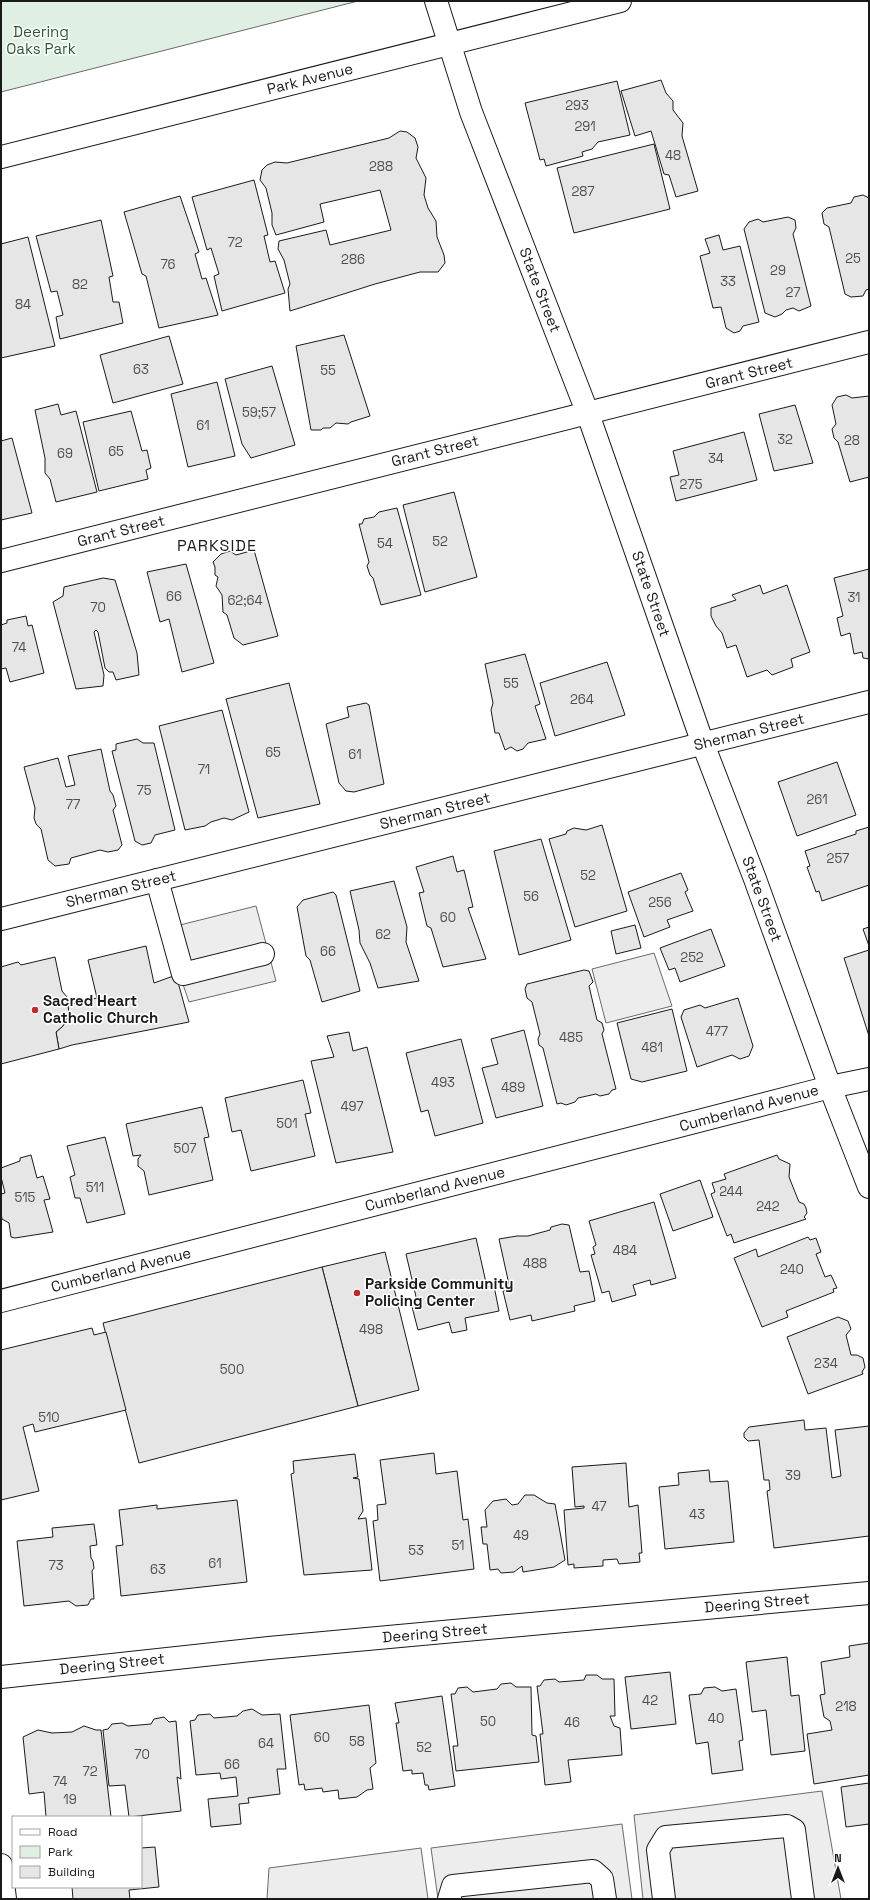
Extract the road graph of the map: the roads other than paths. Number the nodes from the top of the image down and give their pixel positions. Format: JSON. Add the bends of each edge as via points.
{"nodes":[{"id":1,"x":436,"y":1,"type":"edge"},
{"id":2,"x":620,"y":1,"type":"edge"},
{"id":3,"x":448,"y":44,"type":"junction"},
{"id":4,"x":1,"y":157,"type":"edge"},
{"id":5,"x":869,"y":342,"type":"edge"},
{"id":6,"x":588,"y":414,"type":"junction"},
{"id":7,"x":1,"y":561,"type":"edge"},
{"id":8,"x":869,"y":702,"type":"edge"},
{"id":9,"x":703,"y":744,"type":"junction"},
{"id":10,"x":157,"y":880,"type":"junction"},
{"id":11,"x":1,"y":919,"type":"edge"},
{"id":12,"x":264,"y":954,"type":"dead end"},
{"id":13,"x":869,"y":1079,"type":"edge"},
{"id":14,"x":830,"y":1087,"type":"junction"},
{"id":15,"x":869,"y":1187,"type":"edge"},
{"id":16,"x":1,"y":1301,"type":"edge"},
{"id":17,"x":869,"y":1593,"type":"edge"},
{"id":18,"x":1,"y":1677,"type":"edge"},
{"id":19,"x":1,"y":1865,"type":"edge"},
{"id":20,"x":449,"y":1898,"type":"edge"},
{"id":21,"x":5,"y":1899,"type":"edge"},
{"id":22,"x":605,"y":1899,"type":"edge"},
{"id":23,"x":664,"y":1899,"type":"edge"},
{"id":24,"x":804,"y":1899,"type":"edge"}],
"edges":[{"from":1,"to":3,"type":"street","name":"State Street"},
{"from":2,"to":3,"type":"street","name":"Park Avenue"},
{"from":3,"to":4,"type":"street","name":"Park Avenue"},
{"from":3,"to":6,"type":"street","name":"State Street","via":[[471,112]]},
{"from":5,"to":6,"type":"street","name":"Grant Street"},
{"from":6,"to":7,"type":"street","name":"Grant Street"},
{"from":6,"to":9,"type":"street","name":"State Street"},
{"from":8,"to":9,"type":"street","name":"Sherman Street"},
{"from":9,"to":10,"type":"street","name":"Sherman Street"},
{"from":9,"to":14,"type":"street","name":"State Street","via":[[755,878]]},
{"from":10,"to":11,"type":"street","name":"Sherman Street"},
{"from":10,"to":12,"type":"street","via":[[183,974]]},
{"from":13,"to":14,"type":"street","name":"Cumberland Avenue"},
{"from":14,"to":15,"type":"street","name":"State Street"},
{"from":14,"to":16,"type":"street","name":"Cumberland Avenue"},
{"from":17,"to":18,"type":"street","name":"Deering Street","via":[[277,1647]]},
{"from":19,"to":21,"type":"street"},
{"from":20,"to":22,"type":"street","via":[[454,1886],[593,1871],[602,1879]]},
{"from":23,"to":24,"type":"street","via":[[658,1850],[666,1837],[787,1826],[794,1830]]}]}
